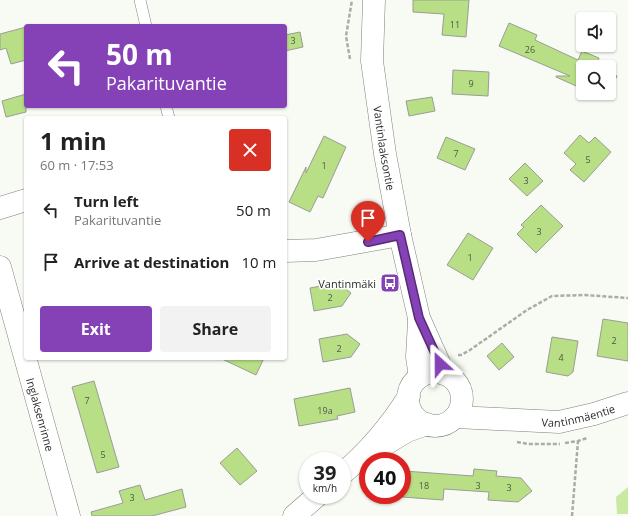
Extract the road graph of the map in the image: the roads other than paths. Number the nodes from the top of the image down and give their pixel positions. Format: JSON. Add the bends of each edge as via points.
{"nodes":[{"id":1,"x":140,"y":0,"type":"edge"},
{"id":2,"x":374,"y":0,"type":"edge"},
{"id":3,"x":146,"y":24,"type":"edge"},
{"id":4,"x":24,"y":201,"type":"edge"},
{"id":5,"x":0,"y":208,"type":"edge"},
{"id":6,"x":400,"y":235,"type":"junction"},
{"id":7,"x":287,"y":251,"type":"edge"},
{"id":8,"x":0,"y":267,"type":"edge"},
{"id":9,"x":419,"y":318,"type":"junction"},
{"id":10,"x":24,"y":354,"type":"edge"},
{"id":11,"x":26,"y":360,"type":"edge"},
{"id":12,"x":444,"y":374,"type":"junction"},
{"id":13,"x":420,"y":377,"type":"junction"},
{"id":14,"x":462,"y":395,"type":"junction"},
{"id":15,"x":409,"y":396,"type":"junction"},
{"id":16,"x":628,"y":403,"type":"edge"},
{"id":17,"x":456,"y":417,"type":"junction"},
{"id":18,"x":527,"y":421,"type":"junction"},
{"id":19,"x":427,"y":424,"type":"junction"},
{"id":20,"x":351,"y":466,"type":"edge"},
{"id":21,"x":351,"y":467,"type":"edge"},
{"id":22,"x":308,"y":504,"type":"edge"},
{"id":23,"x":69,"y":516,"type":"edge"},
{"id":24,"x":294,"y":516,"type":"edge"}],
"edges":[{"from":1,"to":3,"type":"lane"},
{"from":2,"to":6,"type":"street","name":"Vantinlaaksontie","via":[[372,60],[385,154]]},
{"from":4,"to":5,"type":"street"},
{"from":6,"to":7,"type":"street","via":[[316,250]]},
{"from":6,"to":9,"type":"street","name":"Vantinlaaksontie"},
{"from":8,"to":10,"type":"street","name":"Inglaksenrinne"},
{"from":9,"to":12,"type":"street","name":"Vantinlaaksontie"},
{"from":9,"to":13,"type":"street","name":"Vantinlaaksontie","via":[[417,357]]},
{"from":11,"to":23,"type":"street","name":"Inglaksenrinne"},
{"from":12,"to":13,"type":"street","via":[[436,372]]},
{"from":12,"to":14,"type":"street","via":[[456,382]]},
{"from":13,"to":15,"type":"street","via":[[412,385]]},
{"from":14,"to":17,"type":"street","via":[[460,410]]},
{"from":14,"to":18,"type":"street","name":"Vantinmäentie"},
{"from":15,"to":19,"type":"street","via":[[409,405],[413,413]]},
{"from":15,"to":20,"type":"street","via":[[395,418]]},
{"from":16,"to":18,"type":"street","name":"Vantinmäentie","via":[[559,422]]},
{"from":17,"to":18,"type":"street","name":"Vantinmäentie"},
{"from":17,"to":19,"type":"street","via":[[442,425]]},
{"from":19,"to":21,"type":"street","via":[[407,431]]},
{"from":22,"to":24,"type":"street"}]}
